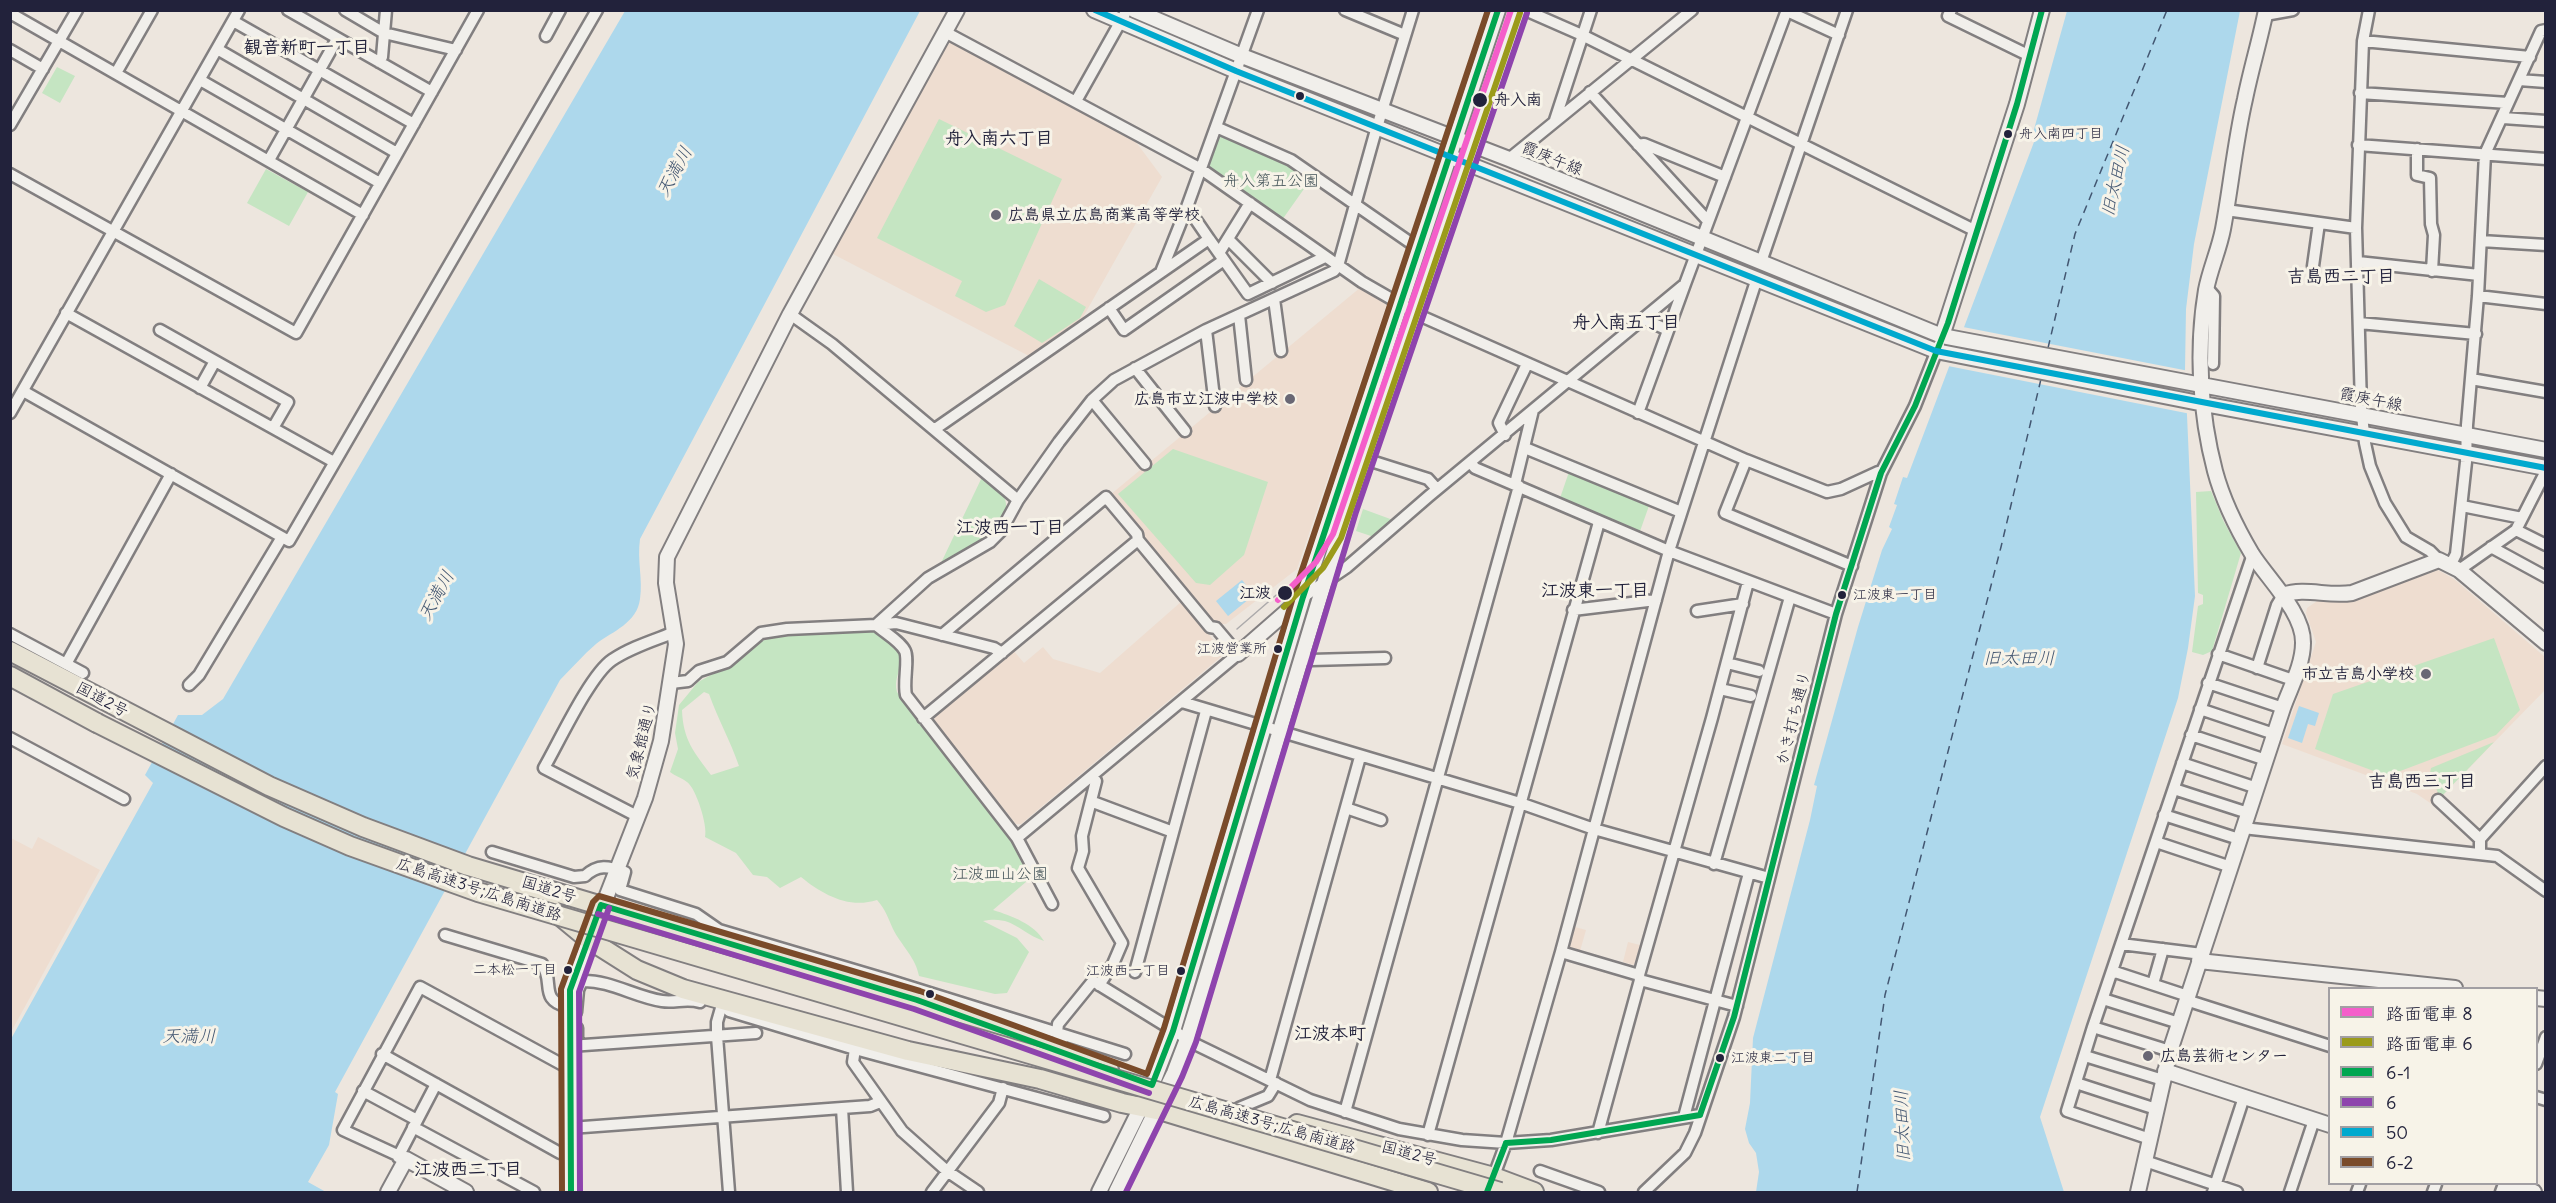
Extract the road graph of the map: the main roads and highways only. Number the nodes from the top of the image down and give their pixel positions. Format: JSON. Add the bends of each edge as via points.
{"nodes":[{"id":1,"x":10,"y":651,"type":"edge"},
{"id":2,"x":10,"y":676,"type":"edge"},
{"id":3,"x":10,"y":682,"type":"edge"},
{"id":4,"x":97,"y":723,"type":"junction"},
{"id":5,"x":493,"y":873,"type":"junction"},
{"id":6,"x":1493,"y":1187,"type":"edge"},
{"id":7,"x":1428,"y":1192,"type":"edge"},
{"id":8,"x":1534,"y":1192,"type":"edge"}],
"edges":[{"from":1,"to":5,"type":"highway","name":"国道2号","via":[[269,786],[363,827]]},
{"from":2,"to":4,"type":"highway"},
{"from":3,"to":4,"type":"highway"},
{"from":4,"to":6,"type":"highway","name":"広島高速3号;広島南道路","bridge":true,"via":[[284,817],[478,892]]},
{"from":5,"to":6,"type":"highway","name":"国道2号","via":[[779,953],[1159,1087],[1404,1153]]},
{"from":5,"to":7,"type":"highway","name":"国道2号","via":[[547,905],[588,939],[637,970],[723,1005],[1040,1079]]},
{"from":6,"to":8,"type":"highway","name":"国道2号"}]}
